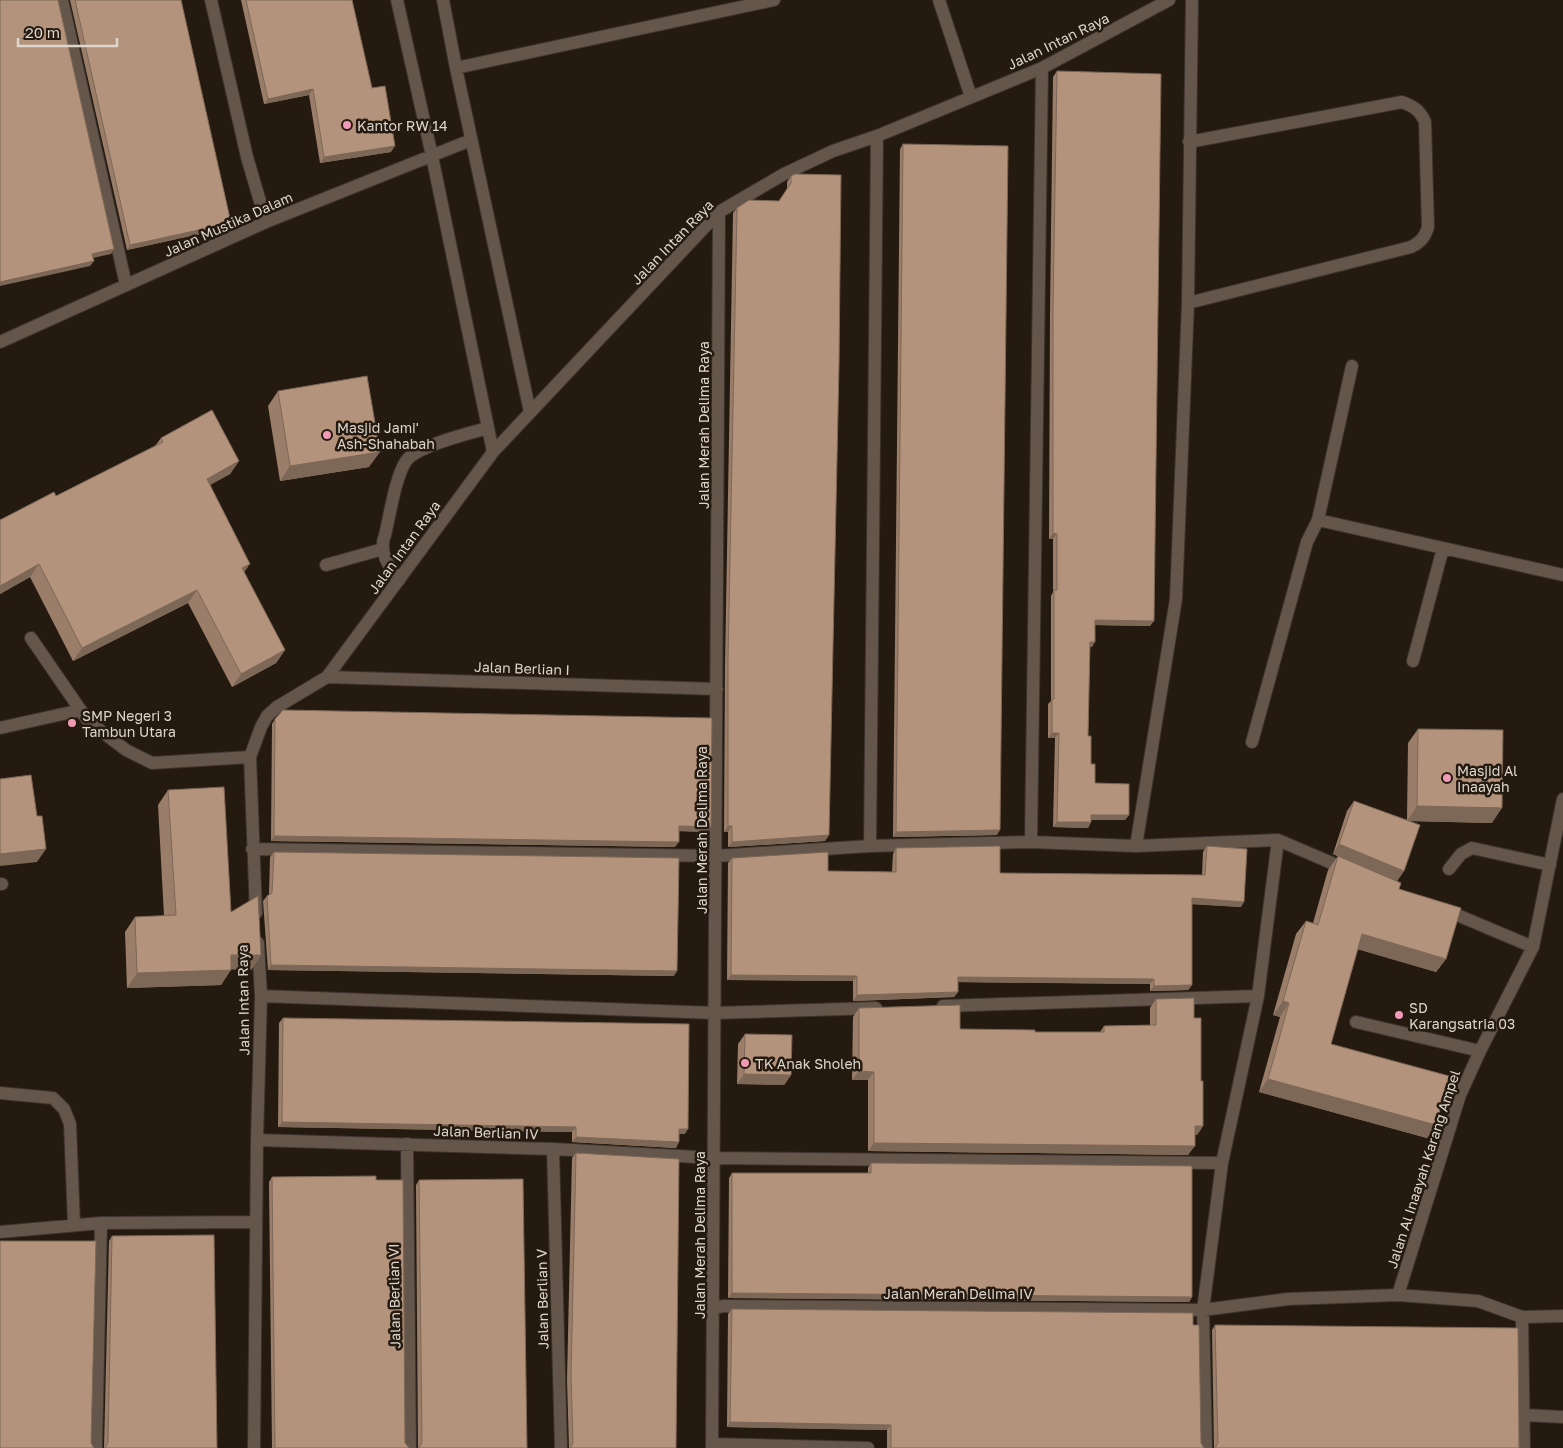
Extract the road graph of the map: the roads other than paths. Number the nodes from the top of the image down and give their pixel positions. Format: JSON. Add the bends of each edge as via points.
{"nodes":[{"id":1,"x":62,"y":0,"type":"edge"},
{"id":2,"x":211,"y":0,"type":"edge"},
{"id":3,"x":397,"y":0,"type":"edge"},
{"id":4,"x":443,"y":0,"type":"edge"},
{"id":5,"x":939,"y":0,"type":"edge"},
{"id":6,"x":1169,"y":0,"type":"edge"},
{"id":7,"x":1192,"y":0,"type":"edge"},
{"id":8,"x":767,"y":1,"type":"edge"},
{"id":9,"x":456,"y":68,"type":"junction"},
{"id":10,"x":1042,"y":68,"type":"junction"},
{"id":11,"x":971,"y":97,"type":"junction"},
{"id":12,"x":877,"y":136,"type":"junction"},
{"id":13,"x":471,"y":140,"type":"junction"},
{"id":14,"x":1189,"y":142,"type":"junction"},
{"id":15,"x":432,"y":156,"type":"junction"},
{"id":16,"x":719,"y":212,"type":"junction"},
{"id":17,"x":266,"y":222,"type":"junction"},
{"id":18,"x":126,"y":285,"type":"junction"},
{"id":19,"x":1188,"y":302,"type":"junction"},
{"id":20,"x":0,"y":342,"type":"edge"},
{"id":21,"x":1352,"y":366,"type":"dead end"},
{"id":22,"x":530,"y":412,"type":"junction"},
{"id":23,"x":488,"y":428,"type":"junction"},
{"id":24,"x":493,"y":452,"type":"junction"},
{"id":25,"x":1318,"y":520,"type":"junction"},
{"id":26,"x":1443,"y":548,"type":"junction"},
{"id":27,"x":384,"y":549,"type":"junction"},
{"id":28,"x":326,"y":566,"type":"dead end"},
{"id":29,"x":1563,"y":575,"type":"edge"},
{"id":30,"x":398,"y":580,"type":"junction"},
{"id":31,"x":31,"y":638,"type":"dead end"},
{"id":32,"x":1413,"y":661,"type":"dead end"},
{"id":33,"x":327,"y":677,"type":"junction"},
{"id":34,"x":717,"y":689,"type":"junction"},
{"id":35,"x":81,"y":710,"type":"junction"},
{"id":36,"x":0,"y":728,"type":"edge"},
{"id":37,"x":1252,"y":742,"type":"dead end"},
{"id":38,"x":250,"y":757,"type":"junction"},
{"id":39,"x":1563,"y":799,"type":"edge"},
{"id":40,"x":1278,"y":840,"type":"junction"},
{"id":41,"x":1031,"y":842,"type":"junction"},
{"id":42,"x":870,"y":846,"type":"junction"},
{"id":43,"x":1136,"y":846,"type":"junction"},
{"id":44,"x":252,"y":849,"type":"junction"},
{"id":45,"x":716,"y":856,"type":"junction"},
{"id":46,"x":1550,"y":865,"type":"junction"},
{"id":47,"x":1449,"y":869,"type":"dead end"},
{"id":48,"x":1360,"y":874,"type":"edge"},
{"id":49,"x":1433,"y":905,"type":"edge"},
{"id":50,"x":1533,"y":947,"type":"junction"},
{"id":51,"x":261,"y":996,"type":"junction"},
{"id":52,"x":1258,"y":996,"type":"junction"},
{"id":53,"x":932,"y":1006,"type":"edge"},
{"id":54,"x":893,"y":1008,"type":"edge"},
{"id":55,"x":715,"y":1013,"type":"junction"},
{"id":56,"x":1356,"y":1022,"type":"dead end"},
{"id":57,"x":1480,"y":1050,"type":"junction"},
{"id":58,"x":0,"y":1093,"type":"edge"},
{"id":59,"x":257,"y":1140,"type":"junction"},
{"id":60,"x":407,"y":1144,"type":"junction"},
{"id":61,"x":553,"y":1149,"type":"junction"},
{"id":62,"x":714,"y":1158,"type":"junction"},
{"id":63,"x":1222,"y":1163,"type":"junction"},
{"id":64,"x":256,"y":1222,"type":"junction"},
{"id":65,"x":101,"y":1223,"type":"junction"},
{"id":66,"x":74,"y":1224,"type":"junction"},
{"id":67,"x":0,"y":1232,"type":"edge"},
{"id":68,"x":1398,"y":1294,"type":"junction"},
{"id":69,"x":713,"y":1308,"type":"junction"},
{"id":70,"x":1203,"y":1310,"type":"junction"},
{"id":71,"x":1563,"y":1316,"type":"edge"},
{"id":72,"x":1522,"y":1317,"type":"junction"},
{"id":73,"x":1524,"y":1415,"type":"junction"},
{"id":74,"x":1563,"y":1417,"type":"edge"},
{"id":75,"x":712,"y":1446,"type":"edge"},
{"id":76,"x":96,"y":1448,"type":"edge"},
{"id":77,"x":254,"y":1448,"type":"edge"},
{"id":78,"x":410,"y":1448,"type":"edge"},
{"id":79,"x":561,"y":1448,"type":"edge"},
{"id":80,"x":868,"y":1448,"type":"edge"},
{"id":81,"x":1206,"y":1448,"type":"edge"},
{"id":82,"x":1524,"y":1448,"type":"edge"}],
"edges":[{"from":1,"to":18,"type":"street"},
{"from":2,"to":17,"type":"street","via":[[247,157]]},
{"from":3,"to":15,"type":"street"},
{"from":4,"to":9,"type":"street"},
{"from":5,"to":11,"type":"street"},
{"from":6,"to":10,"type":"street","name":"Jalan Intan Raya"},
{"from":7,"to":14,"type":"street"},
{"from":8,"to":9,"type":"street"},
{"from":9,"to":13,"type":"street"},
{"from":10,"to":11,"type":"street","name":"Jalan Intan Raya"},
{"from":10,"to":41,"type":"street"},
{"from":11,"to":12,"type":"street","name":"Jalan Intan Raya"},
{"from":12,"to":16,"type":"street","name":"Jalan Intan Raya","via":[[784,174]]},
{"from":12,"to":42,"type":"street"},
{"from":13,"to":15,"type":"street","name":"Jalan Mustika Dalam"},
{"from":13,"to":22,"type":"street"},
{"from":14,"to":19,"type":"street"},
{"from":14,"to":19,"type":"street","via":[[1402,102],[1413,106],[1425,122],[1428,227],[1425,237],[1411,247]]},
{"from":15,"to":17,"type":"street","name":"Jalan Mustika Dalam"},
{"from":15,"to":23,"type":"street"},
{"from":16,"to":22,"type":"street","name":"Jalan Intan Raya"},
{"from":16,"to":34,"type":"street","name":"Jalan Merah Delima Raya"},
{"from":17,"to":18,"type":"street","name":"Jalan Mustika Dalam"},
{"from":18,"to":20,"type":"street","name":"Jalan Mustika Dalam"},
{"from":19,"to":43,"type":"street","via":[[1176,600]]},
{"from":21,"to":25,"type":"street"},
{"from":22,"to":24,"type":"street","name":"Jalan Intan Raya"},
{"from":23,"to":24,"type":"street"},
{"from":23,"to":27,"type":"street","via":[[423,449],[407,459],[382,542]]},
{"from":24,"to":30,"type":"street","name":"Jalan Intan Raya"},
{"from":25,"to":26,"type":"street"},
{"from":25,"to":37,"type":"street","via":[[1307,542]]},
{"from":26,"to":29,"type":"street"},
{"from":26,"to":32,"type":"street"},
{"from":27,"to":28,"type":"street"},
{"from":27,"to":30,"type":"street","via":[[385,558]]},
{"from":30,"to":33,"type":"street","name":"Jalan Intan Raya"},
{"from":31,"to":35,"type":"street"},
{"from":33,"to":34,"type":"street","name":"Jalan Berlian I"},
{"from":33,"to":38,"type":"street","name":"Jalan Intan Raya","via":[[267,716]]},
{"from":34,"to":45,"type":"street","name":"Jalan Merah Delima Raya"},
{"from":35,"to":36,"type":"street"},
{"from":35,"to":38,"type":"street","via":[[88,721],[126,750],[152,763]]},
{"from":38,"to":44,"type":"street","name":"Jalan Intan Raya"},
{"from":39,"to":46,"type":"street","name":"Jalan Al Inaayah Karang Ampel"},
{"from":40,"to":43,"type":"street"},
{"from":40,"to":48,"type":"street"},
{"from":40,"to":52,"type":"street"},
{"from":41,"to":42,"type":"street"},
{"from":41,"to":43,"type":"street"},
{"from":42,"to":45,"type":"street"},
{"from":44,"to":45,"type":"street"},
{"from":44,"to":51,"type":"street","name":"Jalan Intan Raya"},
{"from":45,"to":55,"type":"street","name":"Jalan Merah Delima Raya"},
{"from":46,"to":47,"type":"street","via":[[1472,848],[1461,854]]},
{"from":46,"to":50,"type":"street","name":"Jalan Al Inaayah Karang Ampel"},
{"from":49,"to":50,"type":"street"},
{"from":50,"to":57,"type":"street","name":"Jalan Al Inaayah Karang Ampel"},
{"from":51,"to":55,"type":"street"},
{"from":51,"to":59,"type":"street","name":"Jalan Intan Raya"},
{"from":52,"to":53,"type":"street"},
{"from":52,"to":63,"type":"street"},
{"from":54,"to":55,"type":"street"},
{"from":55,"to":62,"type":"street","name":"Jalan Merah Delima Raya"},
{"from":56,"to":57,"type":"street"},
{"from":57,"to":68,"type":"street","name":"Jalan Al Inaayah Karang Ampel","via":[[1460,1095]]},
{"from":58,"to":66,"type":"street","via":[[53,1098],[64,1109],[70,1124]]},
{"from":59,"to":60,"type":"street","name":"Jalan Berlian IV"},
{"from":59,"to":64,"type":"street","name":"Jalan Intan Raya"},
{"from":60,"to":61,"type":"street","name":"Jalan Berlian IV"},
{"from":60,"to":78,"type":"street","name":"Jalan Berlian VI"},
{"from":61,"to":62,"type":"street","name":"Jalan Berlian IV"},
{"from":61,"to":79,"type":"street","name":"Jalan Berlian V"},
{"from":62,"to":63,"type":"street","name":"Jalan Berlian IV"},
{"from":62,"to":69,"type":"street","name":"Jalan Merah Delima Raya"},
{"from":63,"to":70,"type":"street"},
{"from":64,"to":65,"type":"street"},
{"from":64,"to":77,"type":"street","name":"Jalan Intan Raya"},
{"from":65,"to":66,"type":"street"},
{"from":65,"to":76,"type":"street"},
{"from":66,"to":67,"type":"street"},
{"from":68,"to":70,"type":"street","name":"Jalan Merah Delima IV","via":[[1288,1299]]},
{"from":68,"to":72,"type":"street","name":"Jalan Merah Delima IV","via":[[1478,1301]]},
{"from":69,"to":70,"type":"street","name":"Jalan Merah Delima IV"},
{"from":69,"to":75,"type":"street","name":"Jalan Merah Delima Raya"},
{"from":70,"to":81,"type":"street"},
{"from":71,"to":72,"type":"street"},
{"from":72,"to":73,"type":"street"},
{"from":73,"to":74,"type":"street"},
{"from":73,"to":82,"type":"street"},
{"from":75,"to":80,"type":"street"}]}
